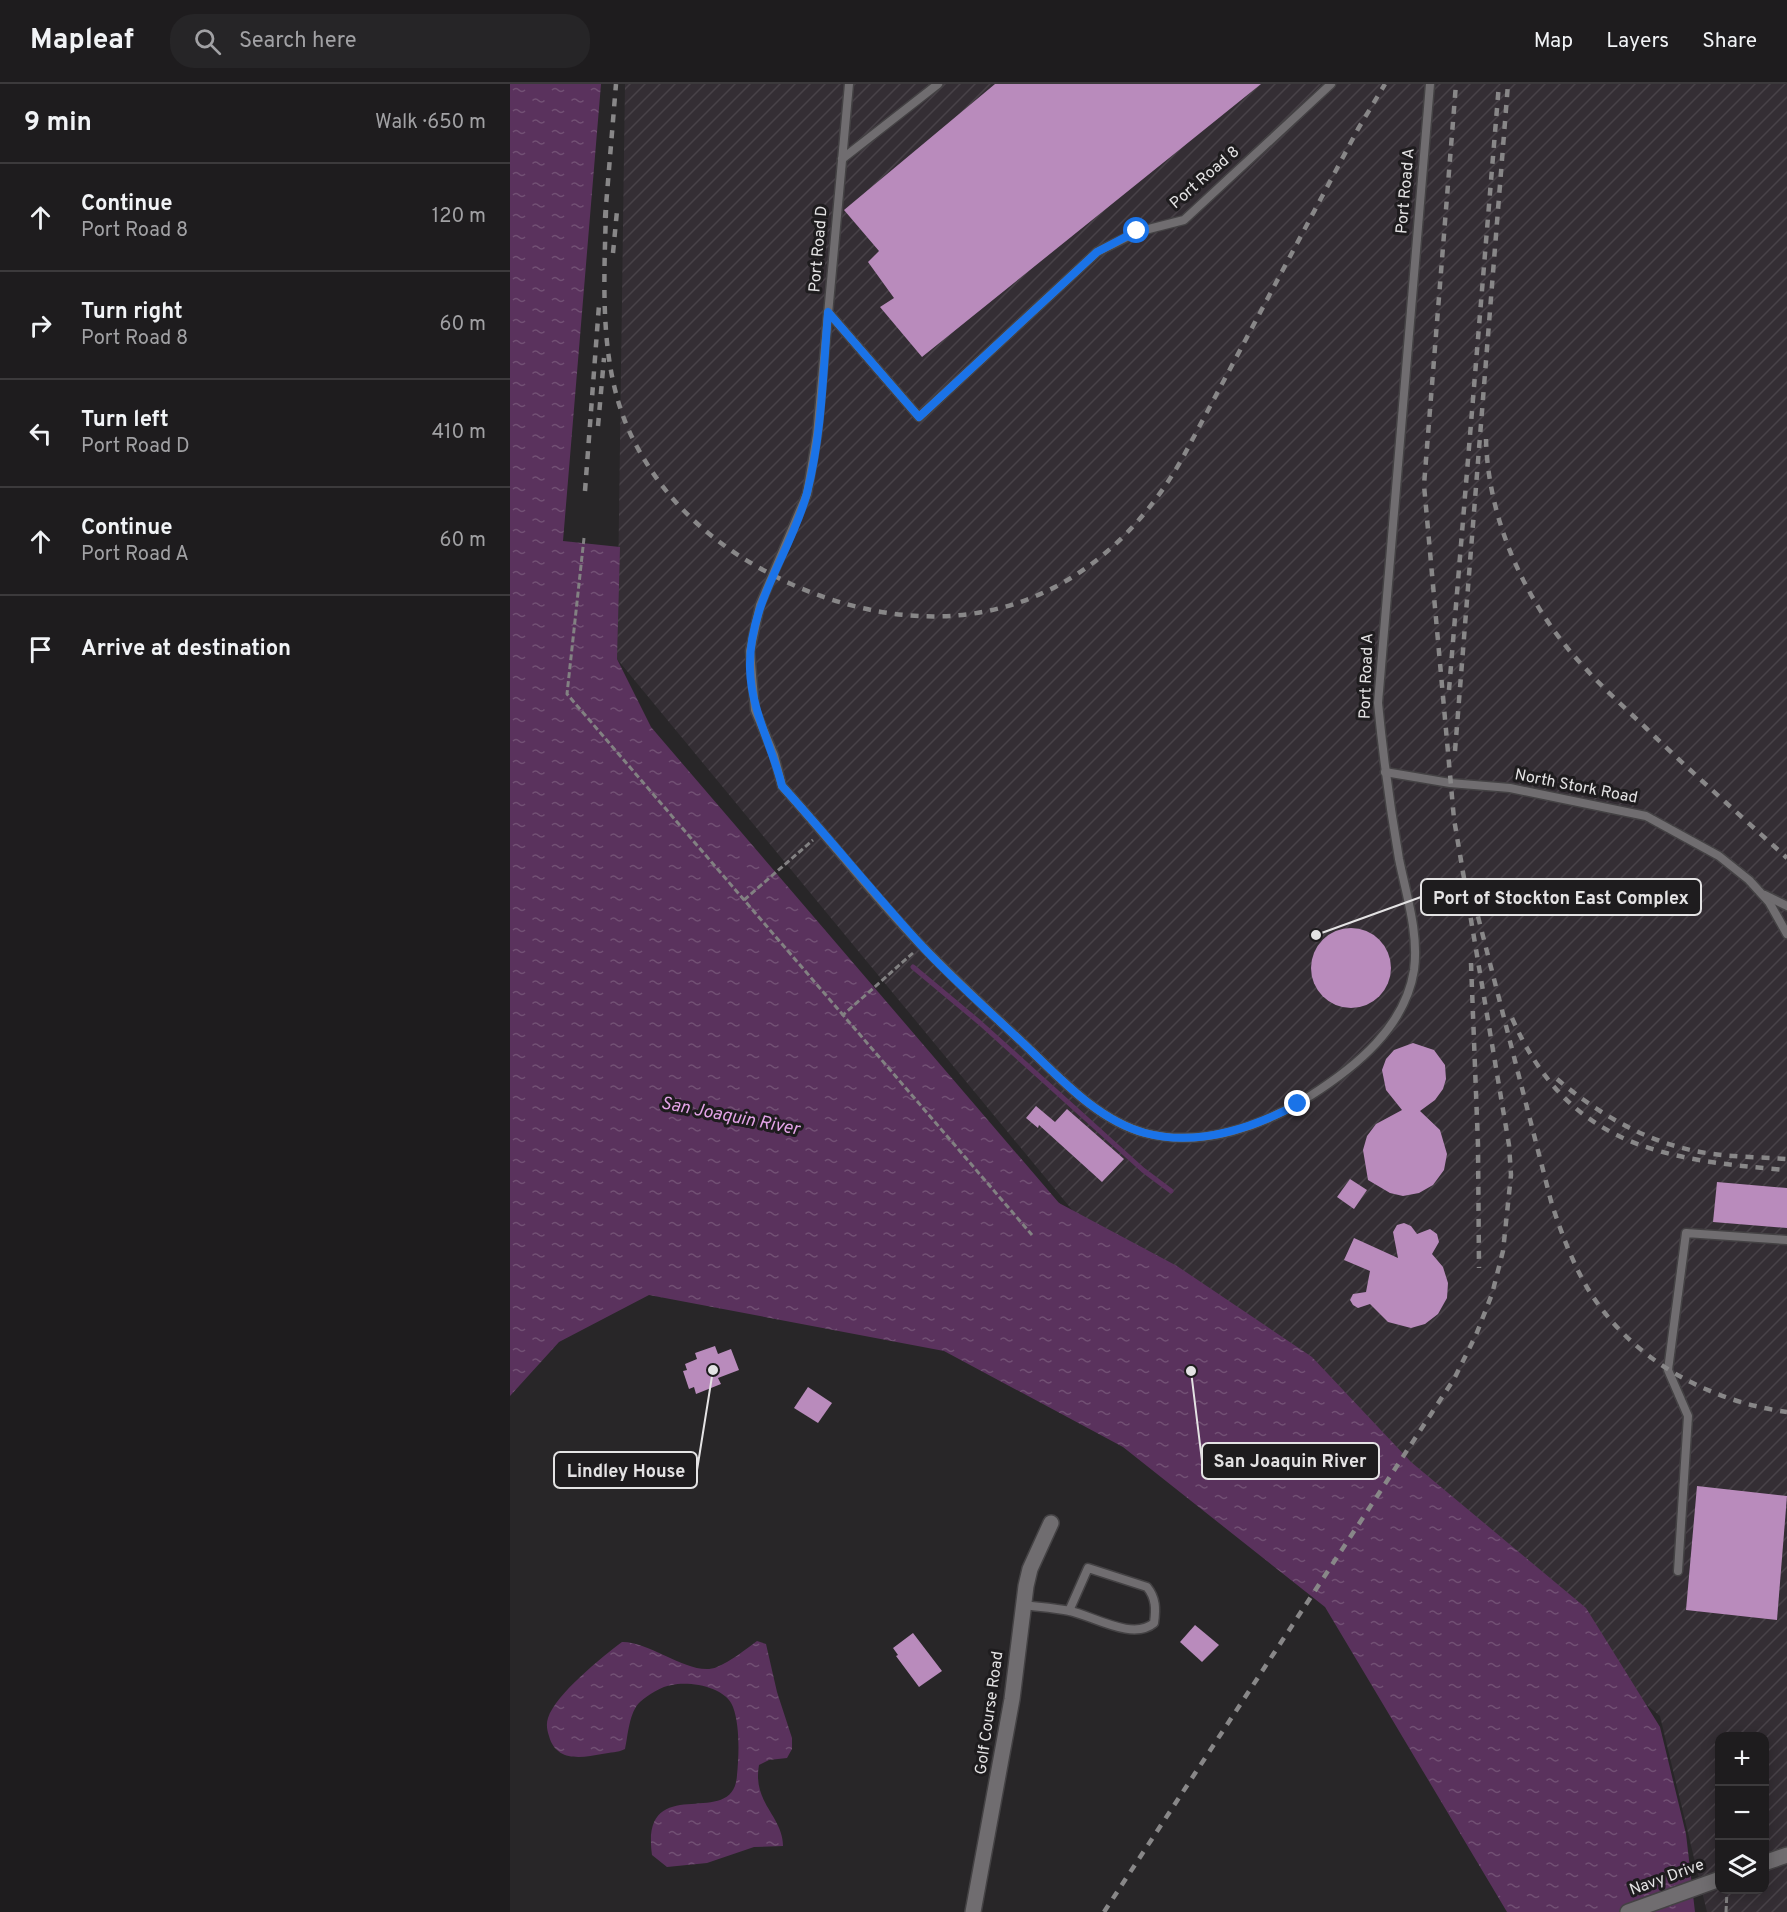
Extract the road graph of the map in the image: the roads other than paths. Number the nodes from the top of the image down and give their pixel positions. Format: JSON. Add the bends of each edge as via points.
{"nodes":[{"id":1,"x":849,"y":84,"type":"edge"},
{"id":2,"x":938,"y":84,"type":"edge"},
{"id":3,"x":1331,"y":84,"type":"edge"},
{"id":4,"x":1430,"y":84,"type":"edge"},
{"id":5,"x":842,"y":159,"type":"junction"},
{"id":6,"x":828,"y":312,"type":"junction"},
{"id":7,"x":1385,"y":772,"type":"junction"},
{"id":8,"x":1759,"y":892,"type":"junction"},
{"id":9,"x":1787,"y":906,"type":"edge"},
{"id":10,"x":1787,"y":934,"type":"edge"},
{"id":11,"x":1154,"y":1134,"type":"joint"},
{"id":12,"x":1787,"y":1240,"type":"edge"},
{"id":13,"x":1051,"y":1523,"type":"dead end"},
{"id":14,"x":1678,"y":1571,"type":"dead end"},
{"id":15,"x":1023,"y":1605,"type":"junction"},
{"id":16,"x":1069,"y":1611,"type":"junction"},
{"id":17,"x":1787,"y":1855,"type":"edge"},
{"id":18,"x":1769,"y":1861,"type":"edge"},
{"id":19,"x":1715,"y":1879,"type":"edge"},
{"id":20,"x":973,"y":1912,"type":"edge"},
{"id":21,"x":1628,"y":1912,"type":"edge"}],
"edges":[{"from":1,"to":5,"type":"lane","name":"Port Road D"},
{"from":2,"to":5,"type":"lane"},
{"from":3,"to":6,"type":"lane","name":"Port Road 8","via":[[1184,220],[1137,231],[1097,252],[919,417]]},
{"from":4,"to":7,"type":"lane","name":"Port Road A","via":[[1379,691]]},
{"from":5,"to":6,"type":"lane","name":"Port Road D"},
{"from":6,"to":11,"type":"lane","name":"Port Road D","via":[[817,435],[807,494],[760,605],[752,635],[755,710],[782,786],[921,946],[1062,1080],[1113,1119]]},
{"from":7,"to":8,"type":"lane","name":"North Stork Road","via":[[1510,788],[1646,816],[1719,856]]},
{"from":7,"to":11,"type":"lane","name":"Port Road A","via":[[1415,950],[1411,982],[1395,1020],[1333,1081],[1270,1119],[1213,1135]]},
{"from":8,"to":9,"type":"lane"},
{"from":8,"to":10,"type":"lane","name":"North Stork Road"},
{"from":12,"to":14,"type":"lane","via":[[1686,1233],[1668,1370],[1688,1416]]},
{"from":13,"to":15,"type":"street","name":"Golf Course Road","via":[[1030,1569]]},
{"from":15,"to":16,"type":"lane"},
{"from":15,"to":20,"type":"street","name":"Golf Course Road","via":[[1012,1699]]},
{"from":16,"to":16,"type":"lane","via":[[1130,1629],[1150,1627],[1156,1611],[1147,1587],[1088,1568]]},
{"from":17,"to":18,"type":"street"},
{"from":19,"to":21,"type":"street","name":"Navy Drive"}]}
